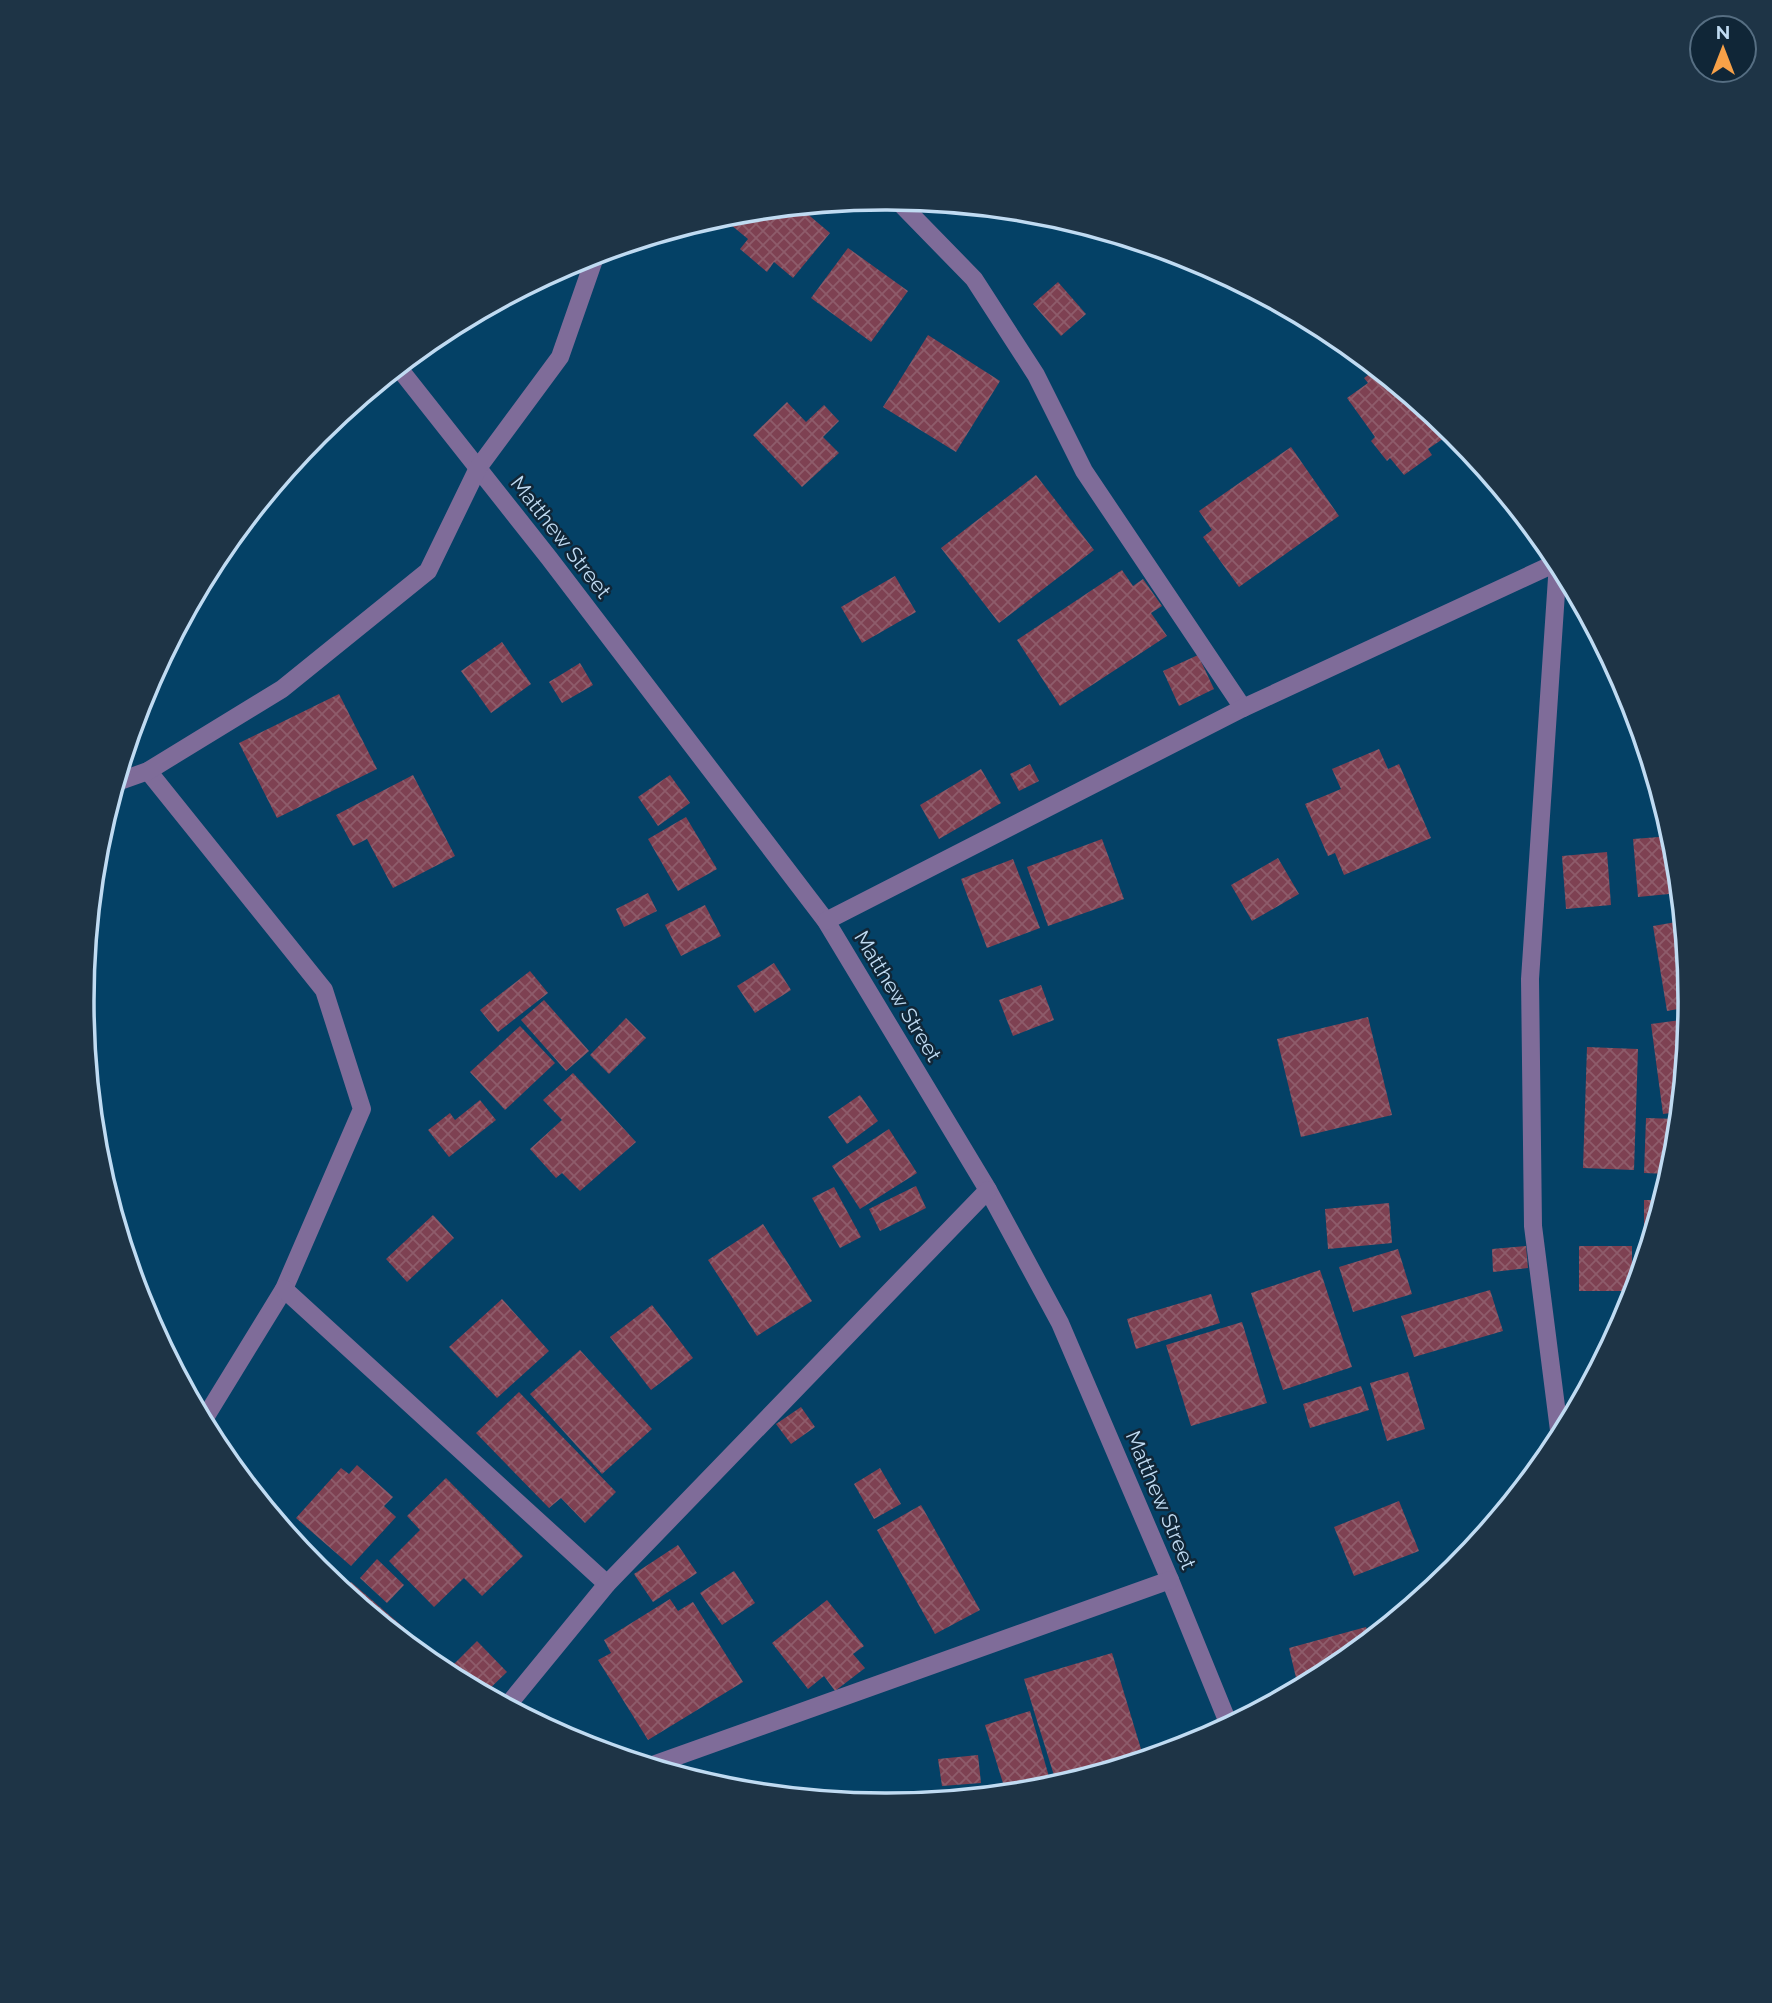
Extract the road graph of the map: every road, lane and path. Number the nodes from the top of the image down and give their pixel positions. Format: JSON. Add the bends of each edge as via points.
{"nodes":[{"id":1,"x":908,"y":211,"type":"edge"},
{"id":2,"x":591,"y":267,"type":"edge"},
{"id":3,"x":404,"y":374,"type":"edge"},
{"id":4,"x":478,"y":468,"type":"junction"},
{"id":5,"x":1548,"y":568,"type":"edge"},
{"id":6,"x":1557,"y":583,"type":"edge"},
{"id":7,"x":1243,"y":708,"type":"junction"},
{"id":8,"x":148,"y":771,"type":"junction"},
{"id":9,"x":127,"y":778,"type":"edge"},
{"id":10,"x":826,"y":921,"type":"junction"},
{"id":11,"x":988,"y":1190,"type":"junction"},
{"id":12,"x":284,"y":1289,"type":"junction"},
{"id":13,"x":209,"y":1411,"type":"edge"},
{"id":14,"x":1558,"y":1419,"type":"edge"},
{"id":15,"x":1170,"y":1580,"type":"junction"},
{"id":16,"x":607,"y":1584,"type":"junction"},
{"id":17,"x":513,"y":1699,"type":"edge"},
{"id":18,"x":1225,"y":1716,"type":"edge"},
{"id":19,"x":664,"y":1761,"type":"edge"}],
"edges":[{"from":1,"to":7,"type":"street","via":[[974,279],[1037,375],[1084,471]]},
{"from":2,"to":4,"type":"street","via":[[560,357]]},
{"from":3,"to":4,"type":"street","name":"Matthew Street"},
{"from":4,"to":8,"type":"street","via":[[428,571],[282,689]]},
{"from":4,"to":10,"type":"street","name":"Matthew Street"},
{"from":5,"to":7,"type":"street"},
{"from":6,"to":14,"type":"street","via":[[1530,979],[1533,1226]]},
{"from":7,"to":10,"type":"street"},
{"from":8,"to":9,"type":"street"},
{"from":8,"to":12,"type":"street","via":[[324,990],[362,1110]]},
{"from":10,"to":11,"type":"street","name":"Matthew Street"},
{"from":11,"to":15,"type":"street","name":"Matthew Street","via":[[1060,1323]]},
{"from":11,"to":16,"type":"street"},
{"from":12,"to":13,"type":"street"},
{"from":12,"to":16,"type":"street"},
{"from":15,"to":18,"type":"street","name":"Matthew Street"},
{"from":15,"to":19,"type":"street"},
{"from":16,"to":17,"type":"street"}]}
